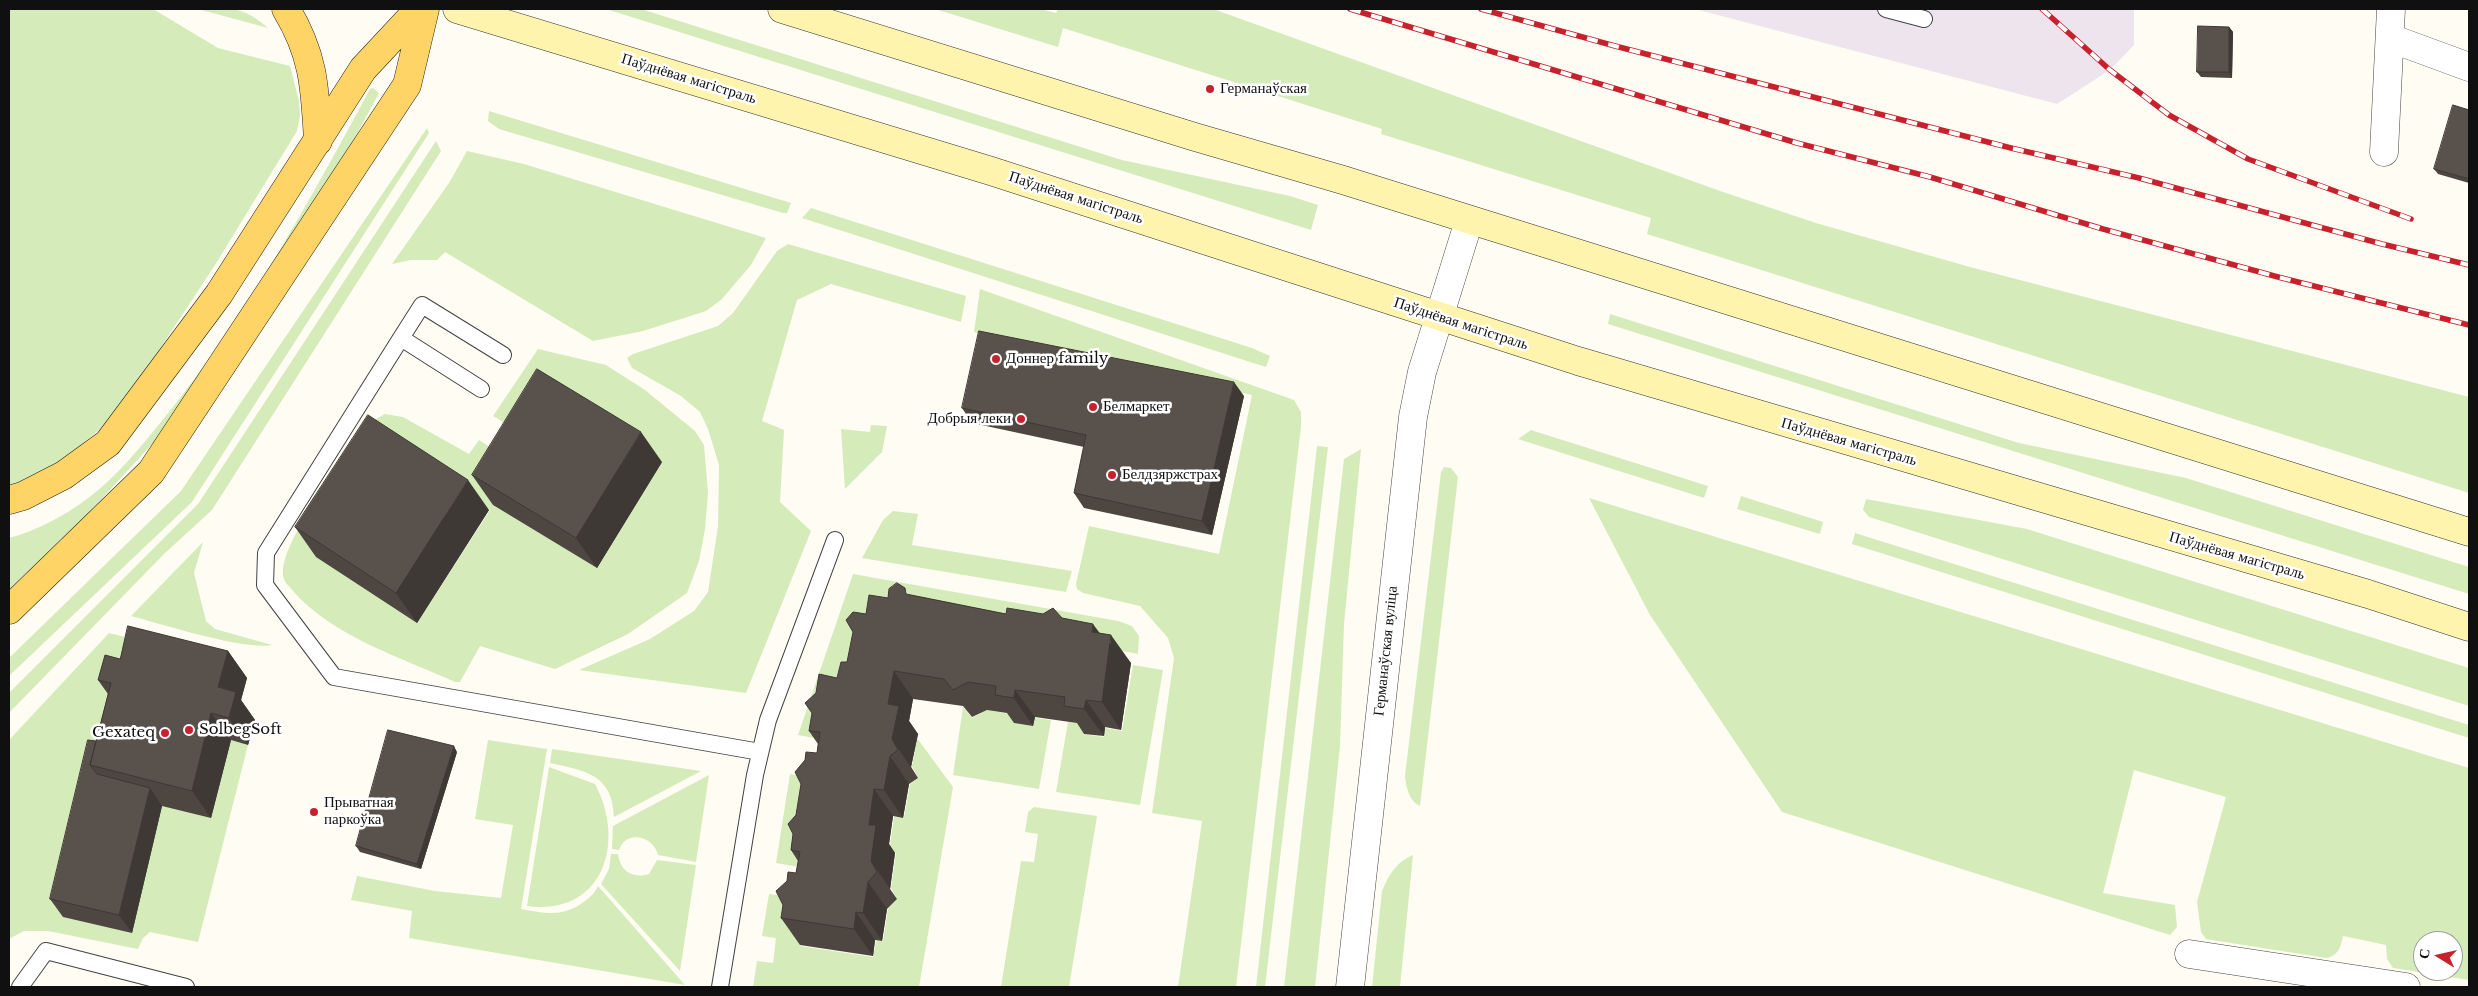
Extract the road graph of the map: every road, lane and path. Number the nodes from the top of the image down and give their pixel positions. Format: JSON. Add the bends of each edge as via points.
{"nodes":[{"id":1,"x":286,"y":9,"type":"edge"},
{"id":2,"x":419,"y":9,"type":"edge"},
{"id":3,"x":425,"y":9,"type":"edge"},
{"id":4,"x":457,"y":9,"type":"edge"},
{"id":5,"x":782,"y":9,"type":"edge"},
{"id":6,"x":1886,"y":9,"type":"edge"},
{"id":7,"x":2391,"y":9,"type":"edge"},
{"id":8,"x":1924,"y":19,"type":"dead end"},
{"id":9,"x":2390,"y":38,"type":"junction"},
{"id":10,"x":2469,"y":67,"type":"edge"},
{"id":11,"x":318,"y":141,"type":"junction"},
{"id":12,"x":2384,"y":152,"type":"dead end"},
{"id":13,"x":1469,"y":221,"type":"junction"},
{"id":14,"x":1440,"y":317,"type":"junction"},
{"id":15,"x":401,"y":338,"type":"junction"},
{"id":16,"x":503,"y":355,"type":"dead end"},
{"id":17,"x":481,"y":389,"type":"dead end"},
{"id":18,"x":9,"y":500,"type":"edge"},
{"id":19,"x":2469,"y":532,"type":"edge"},
{"id":20,"x":835,"y":540,"type":"dead end"},
{"id":21,"x":9,"y":610,"type":"edge"},
{"id":22,"x":2469,"y":627,"type":"edge"},
{"id":23,"x":760,"y":752,"type":"junction"},
{"id":24,"x":2189,"y":954,"type":"dead end"},
{"id":25,"x":2364,"y":984,"type":"edge"},
{"id":26,"x":20,"y":987,"type":"edge"},
{"id":27,"x":186,"y":987,"type":"edge"},
{"id":28,"x":720,"y":987,"type":"edge"},
{"id":29,"x":1350,"y":987,"type":"edge"},
{"id":30,"x":2406,"y":987,"type":"edge"}],
"edges":[{"from":1,"to":11,"type":"main road","via":[[306,48],[314,82]]},
{"from":2,"to":11,"type":"main road","via":[[364,69]]},
{"from":3,"to":21,"type":"main road","via":[[407,85],[151,472]]},
{"from":4,"to":14,"type":"main road","name":"Паўднёвая магістраль","via":[[991,170]]},
{"from":5,"to":13,"type":"main road"},
{"from":6,"to":8,"type":"lane"},
{"from":7,"to":9,"type":"street"},
{"from":9,"to":10,"type":"street"},
{"from":9,"to":12,"type":"street"},
{"from":11,"to":18,"type":"main road","via":[[219,294],[108,443],[64,475]]},
{"from":13,"to":14,"type":"street","name":"Германаўская вуліца"},
{"from":13,"to":19,"type":"main road"},
{"from":14,"to":22,"type":"main road","name":"Паўднёвая магістраль","via":[[1686,394],[2368,594]]},
{"from":14,"to":29,"type":"street","name":"Германаўская вуліца","via":[[1422,372],[1414,417]]},
{"from":15,"to":16,"type":"lane","via":[[422,305]]},
{"from":15,"to":17,"type":"lane"},
{"from":15,"to":23,"type":"lane","via":[[266,554],[265,585],[334,677]]},
{"from":20,"to":23,"type":"lane","via":[[768,720]]},
{"from":23,"to":28,"type":"lane"},
{"from":24,"to":25,"type":"street"},
{"from":25,"to":30,"type":"street"},
{"from":26,"to":27,"type":"lane","via":[[46,952]]}]}
